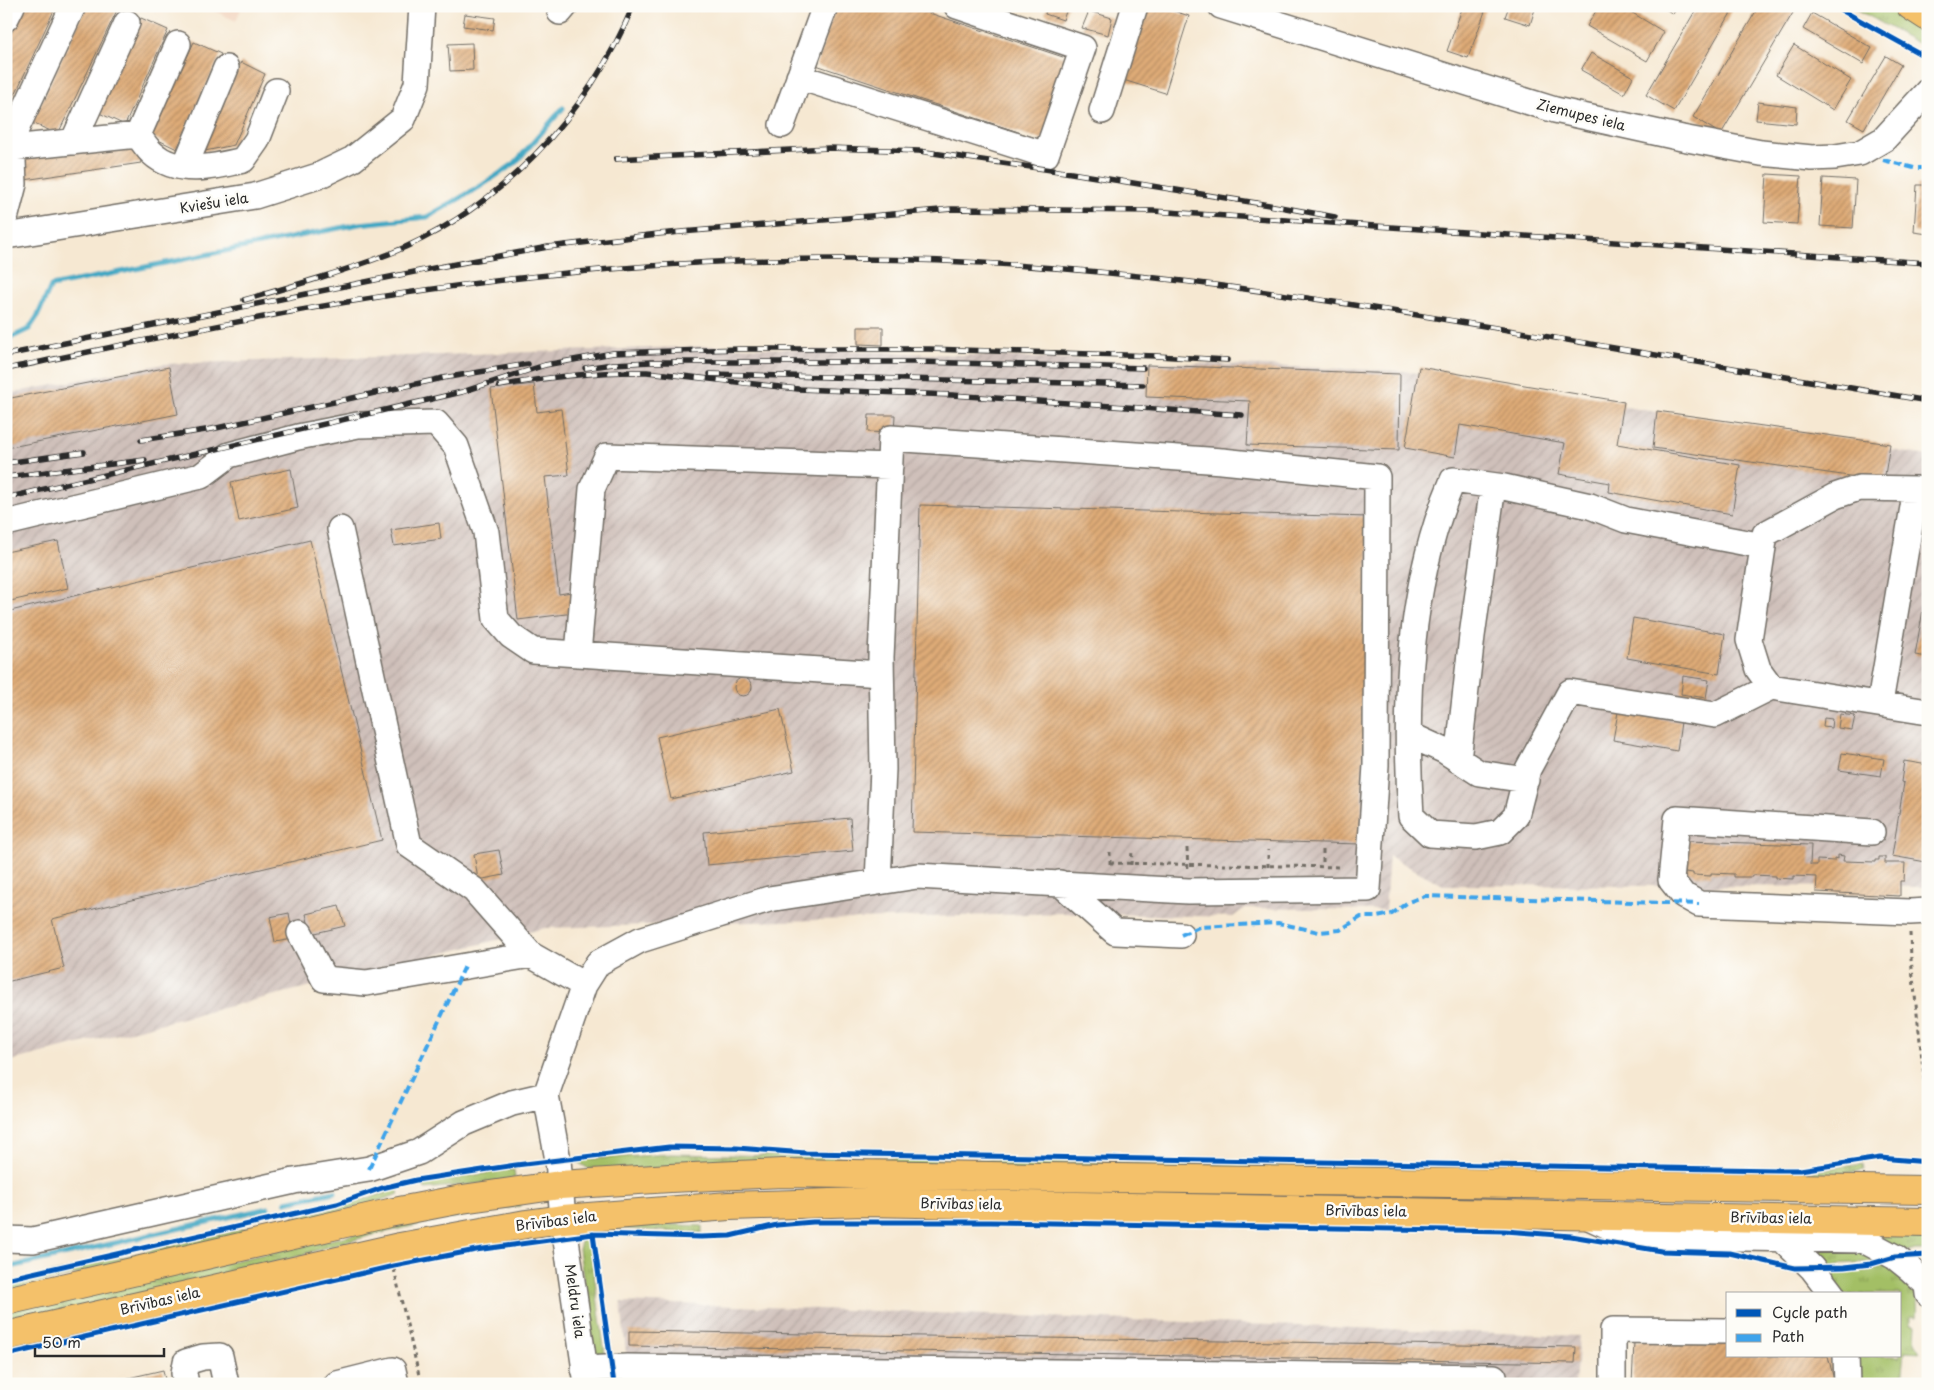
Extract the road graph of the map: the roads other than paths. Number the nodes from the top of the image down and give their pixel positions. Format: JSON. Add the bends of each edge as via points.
{"nodes":[{"id":1,"x":12,"y":6,"type":"edge"},
{"id":2,"x":73,"y":6,"type":"edge"},
{"id":3,"x":422,"y":6,"type":"edge"},
{"id":4,"x":825,"y":6,"type":"edge"},
{"id":5,"x":957,"y":6,"type":"edge"},
{"id":6,"x":1135,"y":6,"type":"edge"},
{"id":7,"x":1221,"y":6,"type":"edge"},
{"id":8,"x":1911,"y":6,"type":"edge"},
{"id":9,"x":1928,"y":17,"type":"edge"},
{"id":10,"x":6,"y":18,"type":"edge"},
{"id":11,"x":127,"y":23,"type":"dead end"},
{"id":12,"x":178,"y":44,"type":"dead end"},
{"id":13,"x":226,"y":68,"type":"dead end"},
{"id":14,"x":799,"y":78,"type":"junction"},
{"id":15,"x":276,"y":91,"type":"dead end"},
{"id":16,"x":1928,"y":91,"type":"edge"},
{"id":17,"x":1102,"y":111,"type":"dead end"},
{"id":18,"x":782,"y":126,"type":"dead end"},
{"id":19,"x":138,"y":135,"type":"junction"},
{"id":20,"x":73,"y":142,"type":"junction"},
{"id":21,"x":12,"y":148,"type":"junction"},
{"id":22,"x":185,"y":166,"type":"junction"},
{"id":23,"x":6,"y":215,"type":"edge"},
{"id":24,"x":6,"y":236,"type":"edge"},
{"id":25,"x":890,"y":466,"type":"junction"},
{"id":26,"x":1493,"y":486,"type":"junction"},
{"id":27,"x":6,"y":523,"type":"edge"},
{"id":28,"x":340,"y":529,"type":"dead end"},
{"id":29,"x":1763,"y":546,"type":"junction"},
{"id":30,"x":578,"y":654,"type":"junction"},
{"id":31,"x":881,"y":674,"type":"junction"},
{"id":32,"x":1771,"y":687,"type":"junction"},
{"id":33,"x":1880,"y":703,"type":"junction"},
{"id":34,"x":1928,"y":712,"type":"edge"},
{"id":35,"x":1410,"y":735,"type":"junction"},
{"id":36,"x":1458,"y":760,"type":"junction"},
{"id":37,"x":1526,"y":780,"type":"junction"},
{"id":38,"x":1872,"y":832,"type":"dead end"},
{"id":39,"x":878,"y":882,"type":"junction"},
{"id":40,"x":1060,"y":883,"type":"junction"},
{"id":41,"x":1919,"y":911,"type":"edge"},
{"id":42,"x":300,"y":933,"type":"dead end"},
{"id":43,"x":1181,"y":935,"type":"dead end"},
{"id":44,"x":531,"y":954,"type":"junction"},
{"id":45,"x":584,"y":984,"type":"junction"},
{"id":46,"x":546,"y":1095,"type":"junction"},
{"id":47,"x":560,"y":1185,"type":"junction"},
{"id":48,"x":1928,"y":1190,"type":"edge"},
{"id":49,"x":1583,"y":1215,"type":"junction"},
{"id":50,"x":564,"y":1219,"type":"junction"},
{"id":51,"x":1928,"y":1222,"type":"edge"},
{"id":52,"x":6,"y":1239,"type":"edge"},
{"id":53,"x":1782,"y":1239,"type":"junction"},
{"id":54,"x":1927,"y":1290,"type":"edge"},
{"id":55,"x":1830,"y":1292,"type":"edge"},
{"id":56,"x":6,"y":1301,"type":"edge"},
{"id":57,"x":1726,"y":1331,"type":"edge"},
{"id":58,"x":6,"y":1336,"type":"edge"},
{"id":59,"x":1846,"y":1358,"type":"edge"},
{"id":60,"x":586,"y":1376,"type":"edge"},
{"id":61,"x":1494,"y":1377,"type":"dead end"},
{"id":62,"x":186,"y":1384,"type":"edge"},
{"id":63,"x":226,"y":1384,"type":"edge"},
{"id":64,"x":337,"y":1384,"type":"edge"},
{"id":65,"x":396,"y":1384,"type":"edge"},
{"id":66,"x":1613,"y":1384,"type":"edge"},
{"id":67,"x":1847,"y":1384,"type":"edge"}],
"edges":[{"from":1,"to":10,"type":"street"},
{"from":2,"to":21,"type":"street","via":[[12,138]]},
{"from":3,"to":24,"type":"street","name":"Kviešu iela","via":[[417,84],[403,118],[353,159],[318,176],[255,196]]},
{"from":4,"to":14,"type":"street"},
{"from":5,"to":14,"type":"street","via":[[1083,48],[1046,155]]},
{"from":6,"to":17,"type":"street"},
{"from":7,"to":16,"type":"street","name":"Ziemupes iela","via":[[1555,110],[1761,153],[1812,158],[1860,153],[1884,139]]},
{"from":8,"to":9,"type":"main road"},
{"from":11,"to":20,"type":"street"},
{"from":12,"to":19,"type":"street"},
{"from":13,"to":22,"type":"street"},
{"from":14,"to":18,"type":"street"},
{"from":15,"to":22,"type":"street","via":[[257,140],[243,160],[206,169]]},
{"from":19,"to":20,"type":"street"},
{"from":19,"to":22,"type":"street","via":[[153,154],[172,165]]},
{"from":20,"to":21,"type":"street"},
{"from":21,"to":23,"type":"street","via":[[14,184]]},
{"from":25,"to":30,"type":"street","via":[[607,456],[592,489]]},
{"from":25,"to":31,"type":"street"},
{"from":25,"to":40,"type":"street","via":[[891,438],[1222,461],[1377,476],[1376,765],[1368,889],[1188,891]]},
{"from":26,"to":29,"type":"street","via":[[1590,506],[1626,520]]},
{"from":26,"to":35,"type":"street","via":[[1453,480],[1446,496],[1425,568],[1416,614],[1411,662]]},
{"from":26,"to":36,"type":"street"},
{"from":27,"to":30,"type":"street","via":[[201,476],[229,456],[298,437],[358,425],[436,423],[456,446],[486,532],[496,619],[511,636],[533,651]]},
{"from":28,"to":44,"type":"street","via":[[409,845],[474,890]]},
{"from":29,"to":32,"type":"street","via":[[1749,640],[1758,669]]},
{"from":29,"to":33,"type":"street","via":[[1765,534],[1835,496],[1858,488],[1916,489]]},
{"from":30,"to":31,"type":"street"},
{"from":31,"to":39,"type":"street","via":[[883,769]]},
{"from":32,"to":33,"type":"street"},
{"from":32,"to":37,"type":"street","via":[[1715,715],[1570,692],[1528,768]]},
{"from":33,"to":34,"type":"street"},
{"from":35,"to":36,"type":"street"},
{"from":35,"to":37,"type":"street","via":[[1411,816],[1430,834],[1476,837],[1500,832],[1516,816]]},
{"from":36,"to":37,"type":"street","via":[[1479,773]]},
{"from":38,"to":41,"type":"street","via":[[1677,819],[1671,880],[1683,895],[1699,904]]},
{"from":39,"to":40,"type":"street","via":[[917,876]]},
{"from":39,"to":45,"type":"street","via":[[769,899],[640,940],[598,963]]},
{"from":40,"to":43,"type":"street","via":[[1115,932]]},
{"from":42,"to":44,"type":"street","via":[[324,979],[366,982]]},
{"from":44,"to":45,"type":"street"},
{"from":45,"to":46,"type":"street"},
{"from":46,"to":47,"type":"street","name":"Meldru iela"},
{"from":46,"to":52,"type":"street","via":[[512,1103],[464,1123],[419,1152],[369,1168],[294,1181],[33,1240]]},
{"from":47,"to":48,"type":"main road","name":"Brīvības iela","via":[[782,1173]]},
{"from":47,"to":50,"type":"street","name":"Meldru iela"},
{"from":47,"to":56,"type":"main road","name":"Brīvības iela","via":[[389,1213]]},
{"from":49,"to":50,"type":"main road","name":"Brīvības iela","via":[[864,1202],[729,1206]]},
{"from":49,"to":51,"type":"main road","name":"Brīvības iela"},
{"from":49,"to":53,"type":"street","via":[[1613,1228],[1651,1235]]},
{"from":50,"to":58,"type":"main road","name":"Brīvības iela","via":[[400,1247]]},
{"from":50,"to":60,"type":"street","name":"Meldru iela"},
{"from":53,"to":54,"type":"street","via":[[1863,1240],[1895,1257]]},
{"from":53,"to":55,"type":"street","via":[[1812,1268]]},
{"from":57,"to":66,"type":"street","via":[[1613,1330]]},
{"from":59,"to":67,"type":"street"},
{"from":60,"to":61,"type":"street","via":[[627,1367]]},
{"from":62,"to":63,"type":"street","via":[[186,1362],[220,1356]]},
{"from":64,"to":65,"type":"street","via":[[393,1370]]}]}
